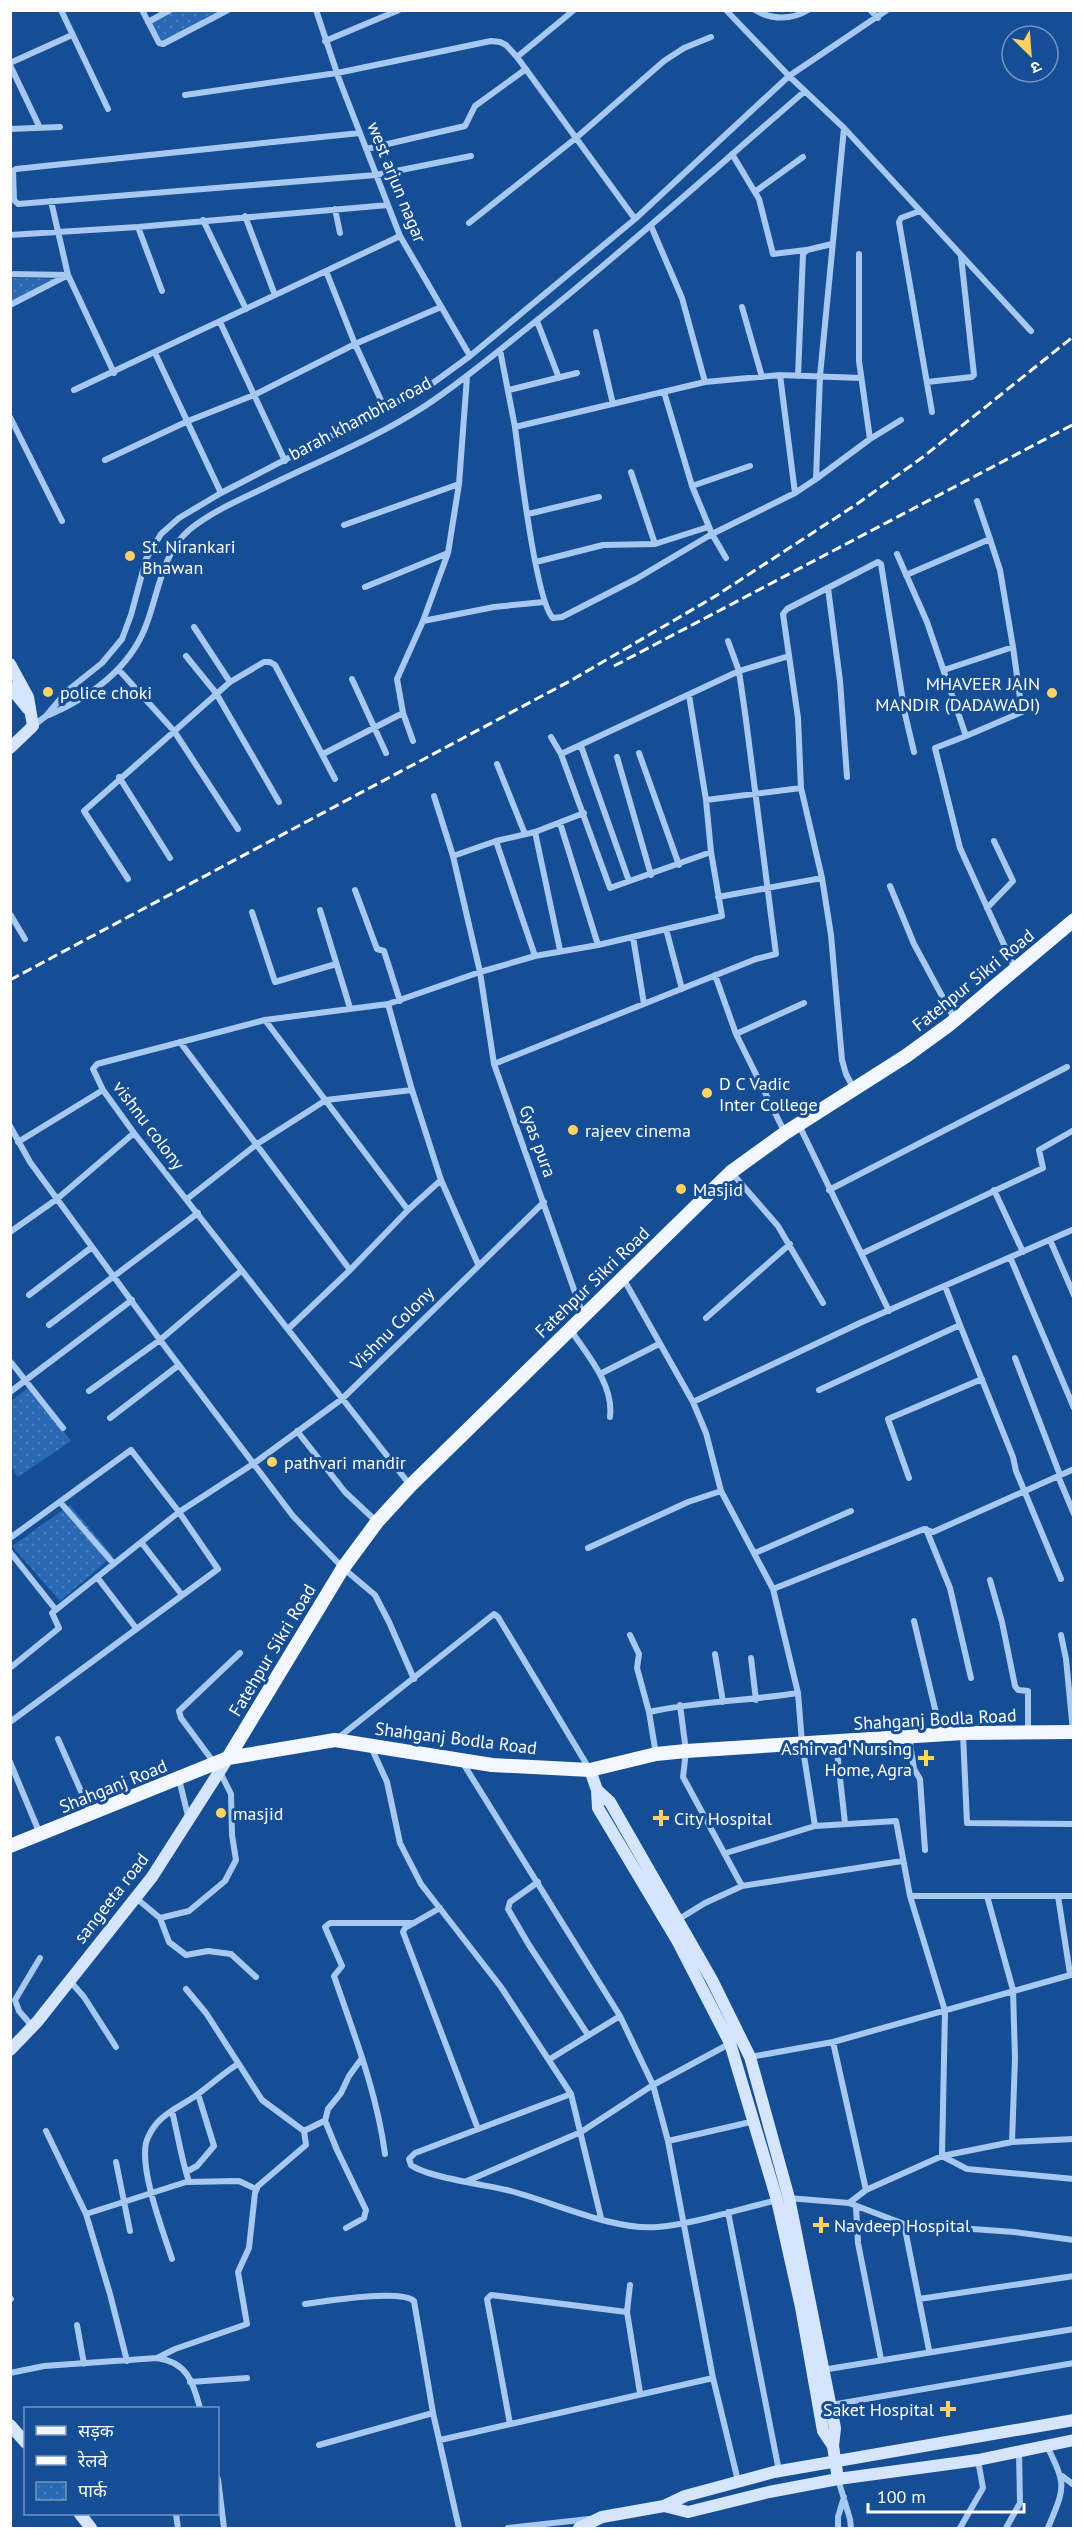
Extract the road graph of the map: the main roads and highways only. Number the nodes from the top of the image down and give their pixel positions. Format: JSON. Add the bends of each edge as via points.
{"nodes":[{"id":1,"x":1074,"y":920,"type":"edge"},
{"id":2,"x":1074,"y":1732,"type":"edge"},
{"id":3,"x":221,"y":1765,"type":"junction"},
{"id":4,"x":10,"y":1846,"type":"edge"}],
"edges":[{"from":1,"to":3,"type":"main road","name":"Fatehpur Sikri Road","via":[[955,1020],[732,1172],[410,1486],[343,1568]]},
{"from":2,"to":3,"type":"main road","name":"Shahganj Bodla Road","via":[[963,1733],[686,1751],[590,1770],[492,1765],[335,1740]]},
{"from":3,"to":4,"type":"main road","name":"Shahganj Road"}]}
